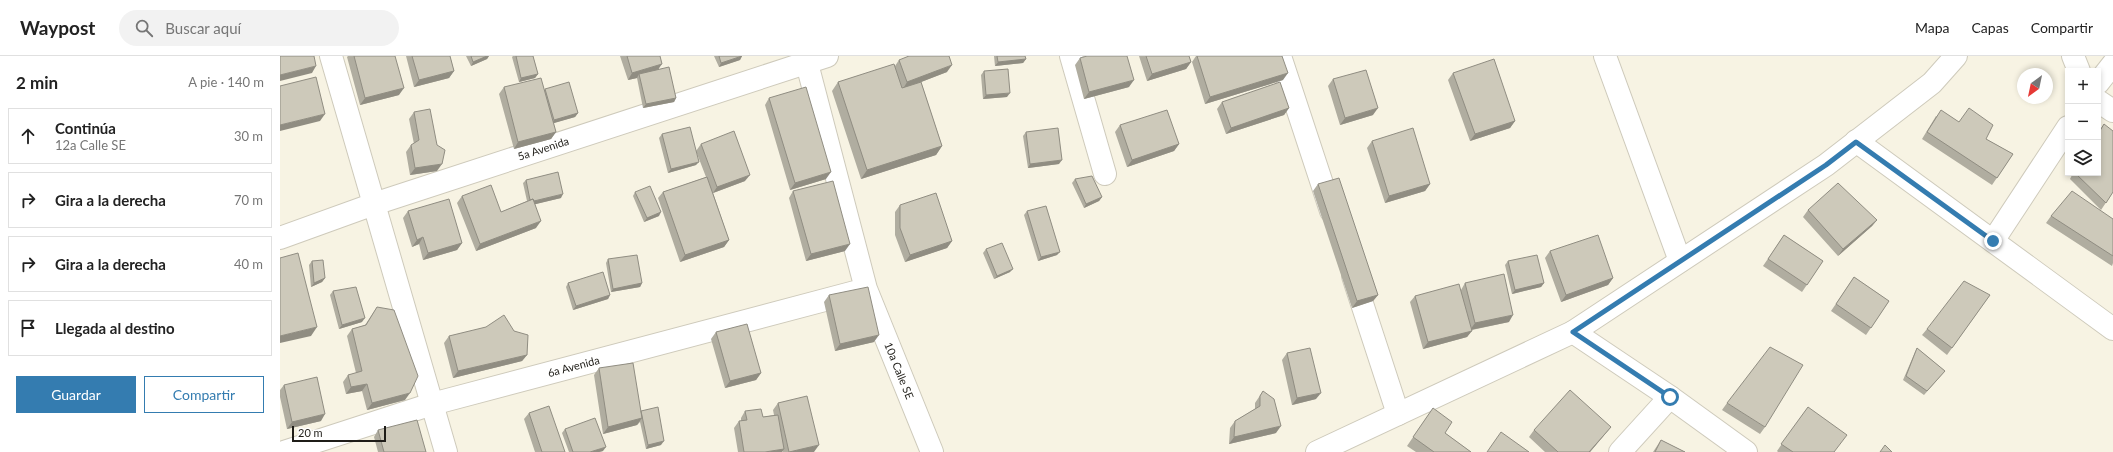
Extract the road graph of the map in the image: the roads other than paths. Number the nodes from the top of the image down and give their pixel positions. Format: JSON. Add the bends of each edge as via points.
{"nodes":[{"id":1,"x":331,"y":56,"type":"edge"},
{"id":2,"x":827,"y":56,"type":"edge"},
{"id":3,"x":1071,"y":56,"type":"edge"},
{"id":4,"x":1280,"y":56,"type":"edge"},
{"id":5,"x":1605,"y":56,"type":"edge"},
{"id":6,"x":1956,"y":56,"type":"edge"},
{"id":7,"x":2073,"y":56,"type":"edge"},
{"id":8,"x":806,"y":60,"type":"edge"},
{"id":9,"x":2113,"y":64,"type":"edge"},
{"id":10,"x":2078,"y":68,"type":"edge"},
{"id":11,"x":2101,"y":79,"type":"edge"},
{"id":12,"x":2101,"y":102,"type":"edge"},
{"id":13,"x":2113,"y":111,"type":"edge"},
{"id":14,"x":2065,"y":132,"type":"edge"},
{"id":15,"x":1856,"y":142,"type":"junction"},
{"id":16,"x":1105,"y":174,"type":"dead end"},
{"id":17,"x":374,"y":204,"type":"junction"},
{"id":18,"x":1336,"y":227,"type":"edge"},
{"id":19,"x":280,"y":238,"type":"edge"},
{"id":20,"x":1993,"y":241,"type":"junction"},
{"id":21,"x":1346,"y":257,"type":"edge"},
{"id":22,"x":1680,"y":261,"type":"junction"},
{"id":23,"x":866,"y":289,"type":"junction"},
{"id":24,"x":2113,"y":330,"type":"edge"},
{"id":25,"x":1573,"y":332,"type":"junction"},
{"id":26,"x":1670,"y":397,"type":"junction"},
{"id":27,"x":432,"y":404,"type":"junction"},
{"id":28,"x":1398,"y":414,"type":"junction"},
{"id":29,"x":284,"y":452,"type":"edge"},
{"id":30,"x":446,"y":452,"type":"edge"},
{"id":31,"x":932,"y":452,"type":"edge"},
{"id":32,"x":1317,"y":452,"type":"edge"},
{"id":33,"x":1620,"y":452,"type":"edge"},
{"id":34,"x":1746,"y":452,"type":"edge"}],
"edges":[{"from":1,"to":17,"type":"street"},
{"from":2,"to":8,"type":"street","name":"5a Avenida"},
{"from":3,"to":16,"type":"street"},
{"from":4,"to":18,"type":"street"},
{"from":5,"to":22,"type":"street"},
{"from":6,"to":15,"type":"street","via":[[1932,83]]},
{"from":7,"to":10,"type":"street"},
{"from":8,"to":17,"type":"street","name":"5a Avenida"},
{"from":8,"to":23,"type":"street","name":"10a Calle SE"},
{"from":9,"to":11,"type":"street"},
{"from":12,"to":13,"type":"street"},
{"from":14,"to":20,"type":"street"},
{"from":15,"to":20,"type":"street"},
{"from":15,"to":22,"type":"street","via":[[1826,165]]},
{"from":17,"to":19,"type":"street","name":"5a Avenida"},
{"from":17,"to":27,"type":"street"},
{"from":20,"to":24,"type":"street"},
{"from":21,"to":28,"type":"street"},
{"from":22,"to":25,"type":"street"},
{"from":23,"to":27,"type":"street","name":"6a Avenida"},
{"from":23,"to":31,"type":"street","name":"10a Calle SE"},
{"from":25,"to":26,"type":"street"},
{"from":25,"to":28,"type":"street"},
{"from":26,"to":33,"type":"street"},
{"from":26,"to":34,"type":"street"},
{"from":27,"to":29,"type":"street","name":"6a Avenida"},
{"from":27,"to":30,"type":"street"},
{"from":28,"to":32,"type":"street"}]}
